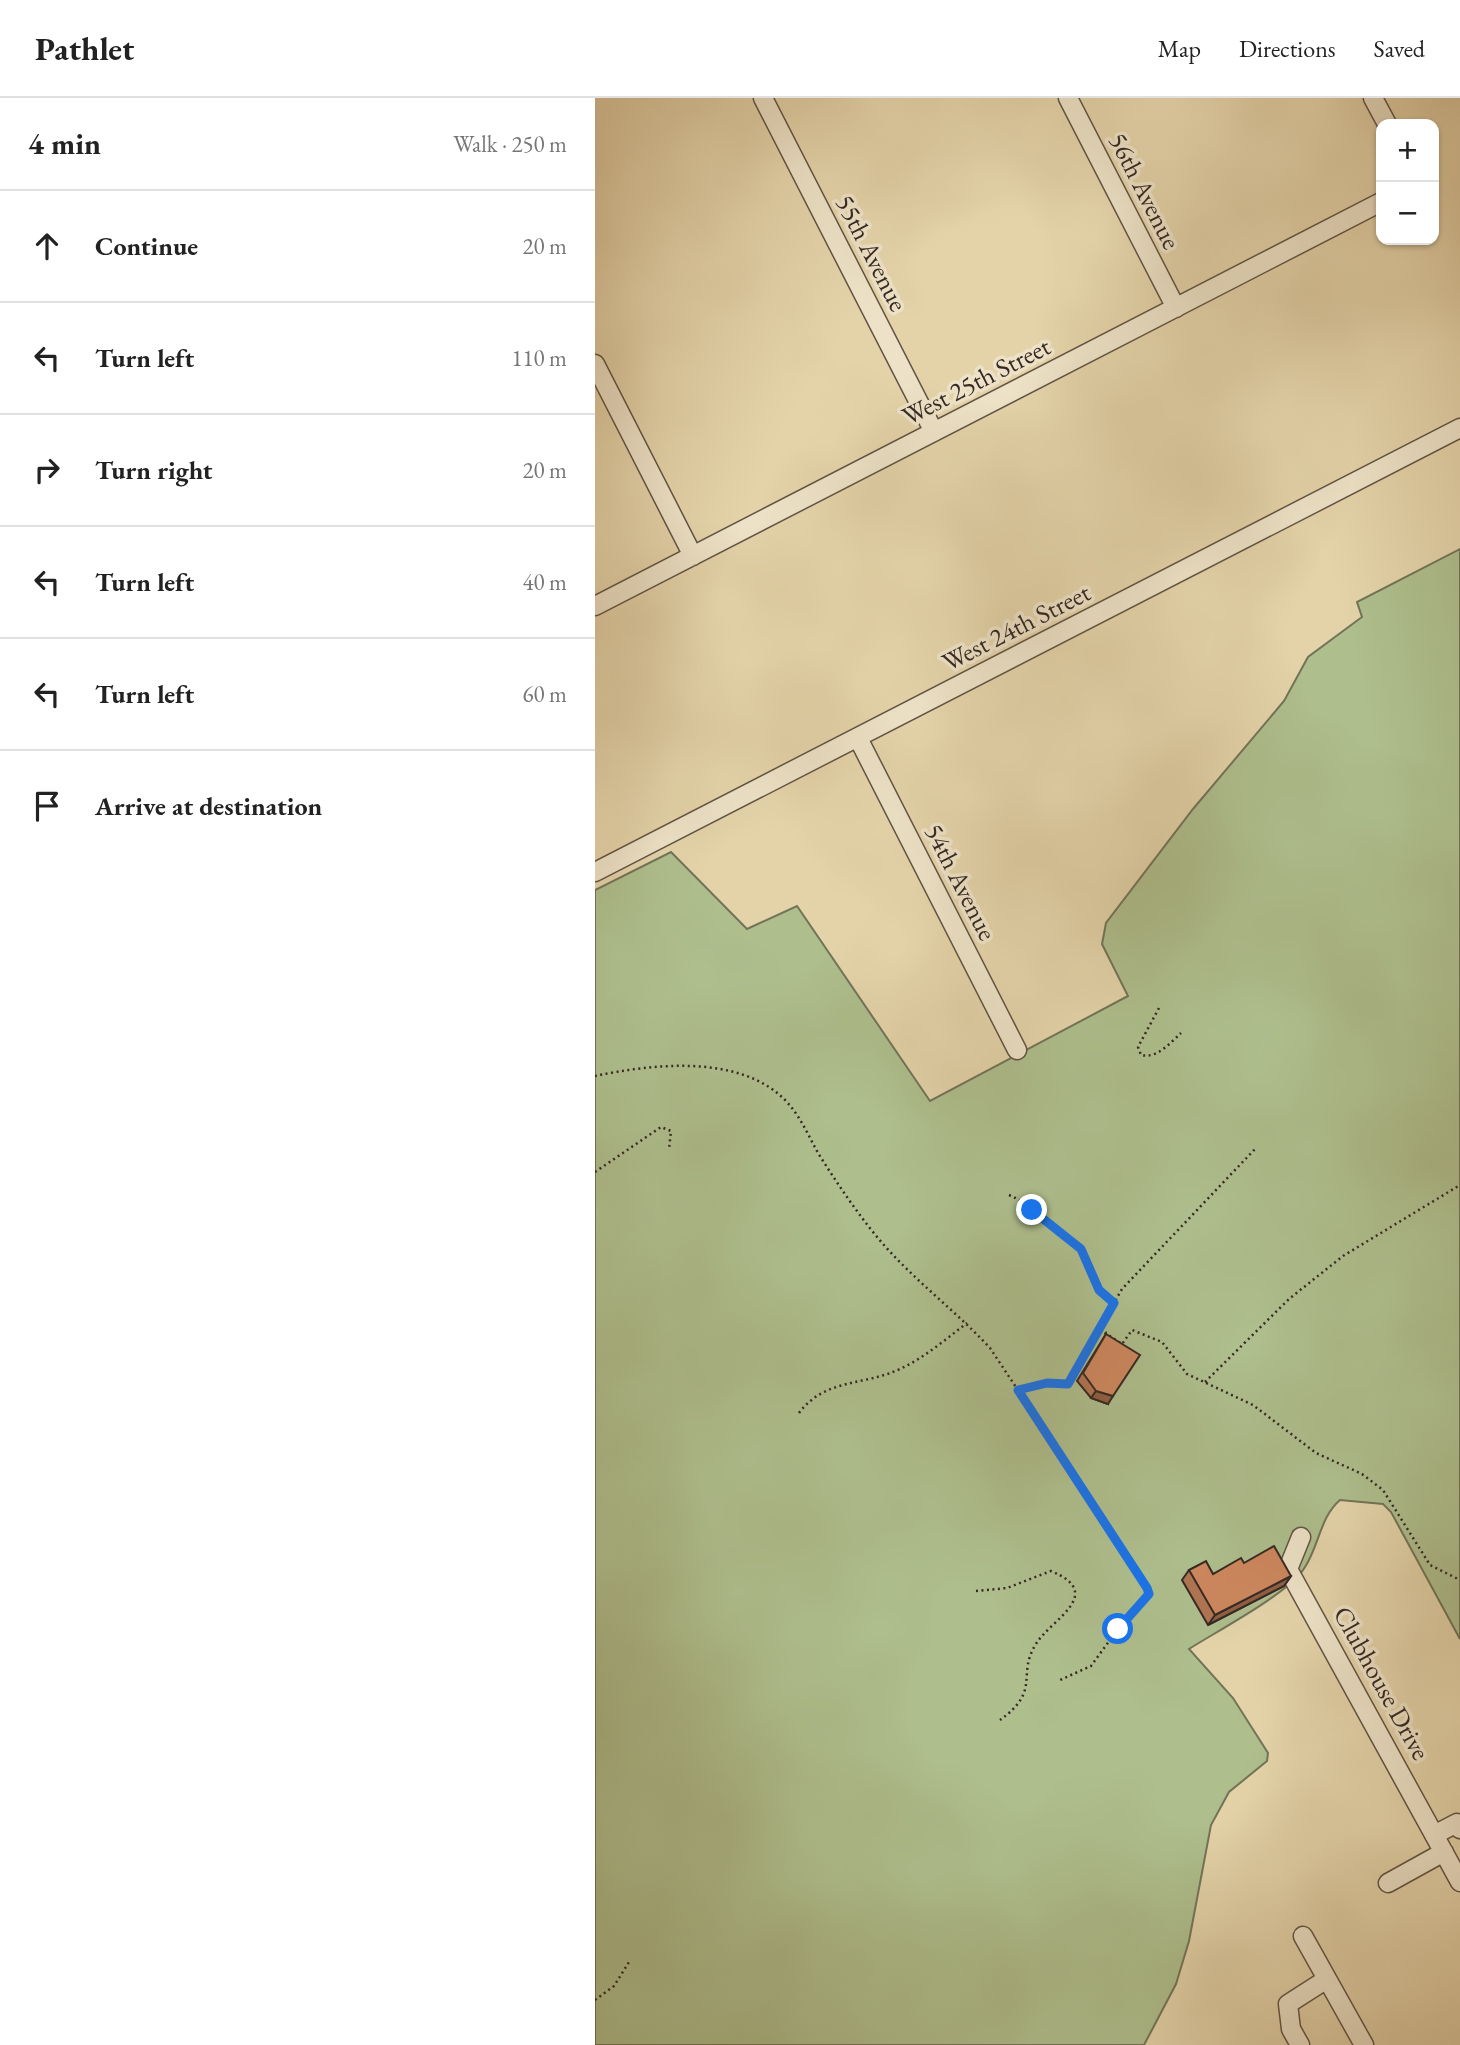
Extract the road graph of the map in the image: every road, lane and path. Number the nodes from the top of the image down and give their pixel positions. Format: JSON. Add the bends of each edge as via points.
{"nodes":[{"id":1,"x":763,"y":98,"type":"edge"},
{"id":2,"x":1068,"y":98,"type":"edge"},
{"id":3,"x":1373,"y":98,"type":"edge"},
{"id":4,"x":1384,"y":119,"type":"edge"},
{"id":5,"x":1376,"y":205,"type":"edge"},
{"id":6,"x":1176,"y":308,"type":"junction"},
{"id":7,"x":595,"y":364,"type":"edge"},
{"id":8,"x":1460,"y":428,"type":"edge"},
{"id":9,"x":934,"y":432,"type":"junction"},
{"id":10,"x":693,"y":556,"type":"junction"},
{"id":11,"x":595,"y":606,"type":"edge"},
{"id":12,"x":858,"y":738,"type":"junction"},
{"id":13,"x":595,"y":872,"type":"edge"},
{"id":14,"x":1159,"y":1008,"type":"dead end"},
{"id":15,"x":1181,"y":1033,"type":"dead end"},
{"id":16,"x":1017,"y":1050,"type":"dead end"},
{"id":17,"x":595,"y":1076,"type":"edge"},
{"id":18,"x":669,"y":1149,"type":"dead end"},
{"id":19,"x":1255,"y":1149,"type":"dead end"},
{"id":20,"x":595,"y":1172,"type":"edge"},
{"id":21,"x":1460,"y":1185,"type":"edge"},
{"id":22,"x":1009,"y":1195,"type":"dead end"},
{"id":23,"x":1114,"y":1303,"type":"junction"},
{"id":24,"x":967,"y":1323,"type":"junction"},
{"id":25,"x":1099,"y":1329,"type":"junction"},
{"id":26,"x":1205,"y":1382,"type":"junction"},
{"id":27,"x":1018,"y":1390,"type":"junction"},
{"id":28,"x":799,"y":1413,"type":"dead end"},
{"id":29,"x":1301,"y":1537,"type":"dead end"},
{"id":30,"x":1460,"y":1580,"type":"edge"},
{"id":31,"x":976,"y":1591,"type":"dead end"},
{"id":32,"x":1060,"y":1680,"type":"dead end"},
{"id":33,"x":1000,"y":1720,"type":"dead end"},
{"id":34,"x":1460,"y":1829,"type":"edge"},
{"id":35,"x":1434,"y":1835,"type":"junction"},
{"id":36,"x":1444,"y":1852,"type":"junction"},
{"id":37,"x":1460,"y":1882,"type":"edge"},
{"id":38,"x":1388,"y":1883,"type":"dead end"},
{"id":39,"x":1303,"y":1936,"type":"dead end"},
{"id":40,"x":629,"y":1962,"type":"dead end"},
{"id":41,"x":1327,"y":1979,"type":"junction"},
{"id":42,"x":595,"y":2000,"type":"edge"},
{"id":43,"x":1300,"y":2045,"type":"edge"},
{"id":44,"x":1364,"y":2045,"type":"edge"}],
"edges":[{"from":1,"to":9,"type":"street","name":"55th Avenue"},
{"from":2,"to":6,"type":"street","name":"56th Avenue"},
{"from":3,"to":4,"type":"street"},
{"from":5,"to":6,"type":"street","name":"West 25th Street"},
{"from":6,"to":9,"type":"street","name":"West 25th Street"},
{"from":7,"to":10,"type":"street"},
{"from":8,"to":12,"type":"street","name":"West 24th Street"},
{"from":9,"to":10,"type":"street","name":"West 25th Street"},
{"from":10,"to":11,"type":"street","name":"West 25th Street"},
{"from":12,"to":13,"type":"street","name":"West 24th Street"},
{"from":12,"to":16,"type":"street","name":"54th Avenue"},
{"from":14,"to":15,"type":"path","via":[[1138,1047],[1141,1055],[1160,1051]]},
{"from":17,"to":24,"type":"path","via":[[627,1069],[702,1068],[742,1075],[767,1086],[795,1112],[844,1192],[902,1267]]},
{"from":18,"to":20,"type":"path","via":[[671,1132],[661,1127]]},
{"from":19,"to":23,"type":"path"},
{"from":21,"to":26,"type":"path","via":[[1342,1256],[1289,1299]]},
{"from":22,"to":23,"type":"path","via":[[1072,1240],[1099,1290]]},
{"from":23,"to":25,"type":"path"},
{"from":24,"to":27,"type":"path"},
{"from":24,"to":28,"type":"path","via":[[901,1369],[823,1390]]},
{"from":25,"to":26,"type":"path","via":[[1122,1344],[1132,1330],[1162,1342],[1187,1374]]},
{"from":25,"to":27,"type":"path","via":[[1068,1384]]},
{"from":26,"to":30,"type":"path","via":[[1253,1405],[1316,1453],[1362,1474],[1383,1490],[1430,1565]]},
{"from":27,"to":32,"type":"path","via":[[1149,1594],[1090,1666]]},
{"from":29,"to":35,"type":"street","name":"Clubhouse Drive","via":[[1287,1569]]},
{"from":31,"to":33,"type":"path","via":[[1007,1588],[1051,1571],[1067,1581],[1075,1596],[1069,1611],[1036,1643],[1027,1691]]},
{"from":34,"to":35,"type":"street","via":[[1457,1823]]},
{"from":35,"to":36,"type":"street","name":"Clubhouse Drive"},
{"from":36,"to":37,"type":"street","name":"Clubhouse Drive"},
{"from":36,"to":38,"type":"street"},
{"from":39,"to":41,"type":"street"},
{"from":40,"to":42,"type":"path","via":[[614,1986]]},
{"from":41,"to":43,"type":"street","via":[[1288,2004],[1291,2029]]},
{"from":41,"to":44,"type":"street"}]}
